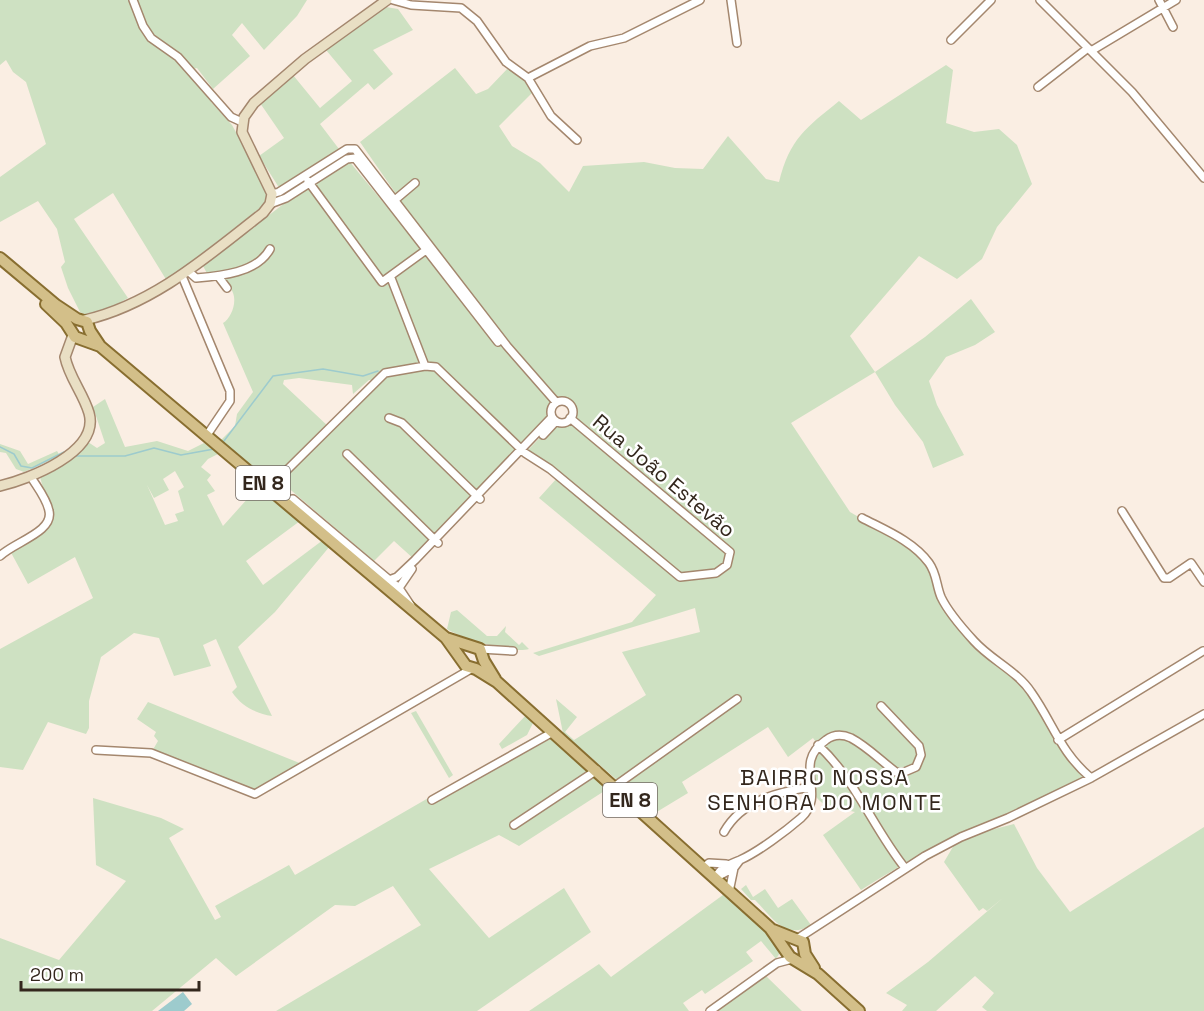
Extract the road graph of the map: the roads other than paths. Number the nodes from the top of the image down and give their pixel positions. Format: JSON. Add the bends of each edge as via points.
{"nodes":[{"id":1,"x":133,"y":0,"type":"edge"},
{"id":2,"x":387,"y":0,"type":"edge"},
{"id":3,"x":393,"y":0,"type":"edge"},
{"id":4,"x":700,"y":0,"type":"edge"},
{"id":5,"x":731,"y":0,"type":"edge"},
{"id":6,"x":991,"y":0,"type":"edge"},
{"id":7,"x":1040,"y":0,"type":"edge"},
{"id":8,"x":1159,"y":0,"type":"edge"},
{"id":9,"x":1176,"y":0,"type":"edge"},
{"id":10,"x":402,"y":2,"type":"edge"},
{"id":11,"x":1164,"y":9,"type":"junction"},
{"id":12,"x":1173,"y":27,"type":"dead end"},
{"id":13,"x":951,"y":40,"type":"dead end"},
{"id":14,"x":737,"y":43,"type":"dead end"},
{"id":15,"x":1089,"y":49,"type":"junction"},
{"id":16,"x":528,"y":78,"type":"junction"},
{"id":17,"x":1038,"y":87,"type":"dead end"},
{"id":18,"x":242,"y":122,"type":"junction"},
{"id":19,"x":577,"y":140,"type":"dead end"},
{"id":20,"x":318,"y":167,"type":"junction"},
{"id":21,"x":305,"y":176,"type":"junction"},
{"id":22,"x":323,"y":176,"type":"junction"},
{"id":23,"x":1204,"y":178,"type":"edge"},
{"id":24,"x":415,"y":183,"type":"dead end"},
{"id":25,"x":310,"y":184,"type":"junction"},
{"id":26,"x":271,"y":199,"type":"junction"},
{"id":27,"x":396,"y":199,"type":"junction"},
{"id":28,"x":270,"y":249,"type":"dead end"},
{"id":29,"x":426,"y":250,"type":"junction"},
{"id":30,"x":0,"y":260,"type":"edge"},
{"id":31,"x":185,"y":274,"type":"junction"},
{"id":32,"x":218,"y":276,"type":"junction"},
{"id":33,"x":391,"y":278,"type":"junction"},
{"id":34,"x":227,"y":288,"type":"dead end"},
{"id":35,"x":81,"y":330,"type":"junction"},
{"id":36,"x":425,"y":366,"type":"junction"},
{"id":37,"x":554,"y":403,"type":"junction"},
{"id":38,"x":389,"y":418,"type":"dead end"},
{"id":39,"x":570,"y":418,"type":"junction"},
{"id":40,"x":554,"y":419,"type":"junction"},
{"id":41,"x":207,"y":435,"type":"junction"},
{"id":42,"x":524,"y":452,"type":"junction"},
{"id":43,"x":347,"y":454,"type":"dead end"},
{"id":44,"x":31,"y":477,"type":"junction"},
{"id":45,"x":0,"y":486,"type":"edge"},
{"id":46,"x":271,"y":489,"type":"junction"},
{"id":47,"x":478,"y":498,"type":"junction"},
{"id":48,"x":284,"y":500,"type":"junction"},
{"id":49,"x":1122,"y":511,"type":"dead end"},
{"id":50,"x":862,"y":518,"type":"dead end"},
{"id":51,"x":436,"y":542,"type":"junction"},
{"id":52,"x":0,"y":556,"type":"edge"},
{"id":53,"x":389,"y":580,"type":"junction"},
{"id":54,"x":1204,"y":582,"type":"edge"},
{"id":55,"x":399,"y":588,"type":"junction"},
{"id":56,"x":413,"y":611,"type":"junction"},
{"id":57,"x":446,"y":638,"type":"junction"},
{"id":58,"x":513,"y":651,"type":"dead end"},
{"id":59,"x":1203,"y":651,"type":"edge"},
{"id":60,"x":475,"y":660,"type":"junction"},
{"id":61,"x":736,"y":699,"type":"dead end"},
{"id":62,"x":881,"y":706,"type":"dead end"},
{"id":63,"x":1204,"y":714,"type":"edge"},
{"id":64,"x":553,"y":732,"type":"junction"},
{"id":65,"x":1058,"y":740,"type":"junction"},
{"id":66,"x":818,"y":745,"type":"junction"},
{"id":67,"x":96,"y":750,"type":"dead end"},
{"id":68,"x":597,"y":770,"type":"junction"},
{"id":69,"x":1091,"y":778,"type":"junction"},
{"id":70,"x":615,"y":786,"type":"junction"},
{"id":71,"x":811,"y":787,"type":"junction"},
{"id":72,"x":432,"y":800,"type":"dead end"},
{"id":73,"x":514,"y":825,"type":"dead end"},
{"id":74,"x":724,"y":832,"type":"dead end"},
{"id":75,"x":740,"y":860,"type":"junction"},
{"id":76,"x":726,"y":864,"type":"junction"},
{"id":77,"x":704,"y":867,"type":"junction"},
{"id":78,"x":734,"y":868,"type":"junction"},
{"id":79,"x":905,"y":868,"type":"junction"},
{"id":80,"x":715,"y":878,"type":"junction"},
{"id":81,"x":729,"y":892,"type":"junction"},
{"id":82,"x":770,"y":928,"type":"junction"},
{"id":83,"x":816,"y":928,"type":"junction"},
{"id":84,"x":796,"y":939,"type":"junction"},
{"id":85,"x":795,"y":953,"type":"junction"},
{"id":86,"x":710,"y":1011,"type":"edge"},
{"id":87,"x":859,"y":1011,"type":"edge"}],
"edges":[{"from":1,"to":18,"type":"street","via":[[151,38],[178,57],[231,117]]},
{"from":2,"to":18,"type":"street","via":[[297,66],[254,103]]},
{"from":3,"to":10,"type":"street"},
{"from":4,"to":16,"type":"street","via":[[624,38],[590,46]]},
{"from":5,"to":14,"type":"street"},
{"from":6,"to":13,"type":"street"},
{"from":7,"to":15,"type":"street"},
{"from":8,"to":11,"type":"street"},
{"from":9,"to":11,"type":"street"},
{"from":10,"to":16,"type":"street","via":[[461,8],[477,21],[506,62]]},
{"from":11,"to":12,"type":"street"},
{"from":11,"to":15,"type":"street"},
{"from":15,"to":17,"type":"street"},
{"from":15,"to":23,"type":"street","via":[[1170,135]]},
{"from":16,"to":19,"type":"street","via":[[551,116]]},
{"from":18,"to":26,"type":"street"},
{"from":20,"to":21,"type":"street"},
{"from":20,"to":22,"type":"street"},
{"from":20,"to":27,"type":"street","via":[[355,148]]},
{"from":21,"to":25,"type":"street"},
{"from":21,"to":26,"type":"street"},
{"from":22,"to":25,"type":"street"},
{"from":22,"to":29,"type":"street","via":[[347,159],[355,158]]},
{"from":24,"to":27,"type":"street"},
{"from":25,"to":26,"type":"street","via":[[282,201]]},
{"from":25,"to":33,"type":"street","via":[[382,282]]},
{"from":26,"to":31,"type":"street","via":[[263,213]]},
{"from":27,"to":37,"type":"street"},
{"from":28,"to":32,"type":"street","via":[[264,259]]},
{"from":29,"to":33,"type":"street"},
{"from":29,"to":37,"type":"street","via":[[490,333]]},
{"from":30,"to":35,"type":"main road","number":"EN 8"},
{"from":31,"to":32,"type":"street","via":[[196,278]]},
{"from":31,"to":35,"type":"street","via":[[98,317]]},
{"from":31,"to":41,"type":"street","via":[[230,391],[230,401]]},
{"from":32,"to":34,"type":"street"},
{"from":33,"to":36,"type":"street"},
{"from":35,"to":41,"type":"main road","number":"EN 8"},
{"from":35,"to":44,"type":"street","via":[[67,348],[66,362],[87,408],[90,428],[86,438],[68,455]]},
{"from":36,"to":42,"type":"street","via":[[435,367]]},
{"from":36,"to":46,"type":"street","via":[[385,372]]},
{"from":37,"to":39,"type":"street","via":[[564,401],[571,405]]},
{"from":37,"to":40,"type":"street"},
{"from":38,"to":47,"type":"street","via":[[402,423]]},
{"from":39,"to":40,"type":"street","via":[[564,422]]},
{"from":39,"to":42,"type":"street","name":"Rua João Estevão","via":[[730,552],[727,565],[716,573],[680,577]]},
{"from":40,"to":42,"type":"street"},
{"from":41,"to":46,"type":"main road","number":"EN 8"},
{"from":42,"to":47,"type":"street"},
{"from":43,"to":51,"type":"street"},
{"from":44,"to":45,"type":"street"},
{"from":44,"to":52,"type":"street","via":[[49,509],[50,519],[40,533],[27,537]]},
{"from":46,"to":48,"type":"main road","number":"EN 8"},
{"from":47,"to":51,"type":"street"},
{"from":48,"to":53,"type":"street","via":[[293,499]]},
{"from":48,"to":56,"type":"main road","number":"EN 8"},
{"from":49,"to":54,"type":"street","via":[[1164,578],[1191,563]]},
{"from":50,"to":65,"type":"street","via":[[906,541],[929,563],[942,598],[964,629],[983,651],[1026,686]]},
{"from":51,"to":53,"type":"street"},
{"from":51,"to":55,"type":"street"},
{"from":53,"to":55,"type":"street"},
{"from":55,"to":56,"type":"street"},
{"from":56,"to":57,"type":"main road","number":"EN 8"},
{"from":57,"to":60,"type":"main road","number":"EN 8"},
{"from":57,"to":60,"type":"main road","number":"EN 8"},
{"from":58,"to":60,"type":"street","via":[[495,650]]},
{"from":59,"to":65,"type":"street"},
{"from":60,"to":64,"type":"main road","number":"EN 8"},
{"from":60,"to":67,"type":"street","via":[[457,676],[255,794],[151,753]]},
{"from":61,"to":70,"type":"street"},
{"from":62,"to":66,"type":"street","via":[[919,746],[921,756],[916,767],[896,772],[849,737],[838,735]]},
{"from":63,"to":69,"type":"street"},
{"from":64,"to":68,"type":"main road","number":"EN 8"},
{"from":64,"to":72,"type":"street"},
{"from":65,"to":69,"type":"street"},
{"from":66,"to":71,"type":"street","via":[[810,757]]},
{"from":66,"to":79,"type":"street","via":[[845,771],[861,803]]},
{"from":68,"to":70,"type":"main road","number":"EN 8"},
{"from":68,"to":73,"type":"street"},
{"from":69,"to":79,"type":"street","via":[[961,837]]},
{"from":70,"to":77,"type":"main road","number":"EN 8"},
{"from":71,"to":74,"type":"street","via":[[764,796],[728,824]]},
{"from":71,"to":75,"type":"street","via":[[811,806],[802,817]]},
{"from":75,"to":76,"type":"street"},
{"from":75,"to":78,"type":"street"},
{"from":76,"to":77,"type":"street","via":[[709,863]]},
{"from":76,"to":80,"type":"street"},
{"from":77,"to":80,"type":"main road","number":"EN 8"},
{"from":78,"to":80,"type":"street"},
{"from":78,"to":81,"type":"street"},
{"from":79,"to":83,"type":"street"},
{"from":80,"to":81,"type":"main road","number":"EN 8"},
{"from":81,"to":82,"type":"main road","number":"EN 8"},
{"from":82,"to":84,"type":"main road","number":"EN 8"},
{"from":82,"to":85,"type":"main road","number":"EN 8"},
{"from":83,"to":84,"type":"street"},
{"from":83,"to":85,"type":"street"},
{"from":84,"to":85,"type":"main road","number":"EN 8"},
{"from":85,"to":86,"type":"street"},
{"from":85,"to":87,"type":"main road","number":"EN 8"}]}
